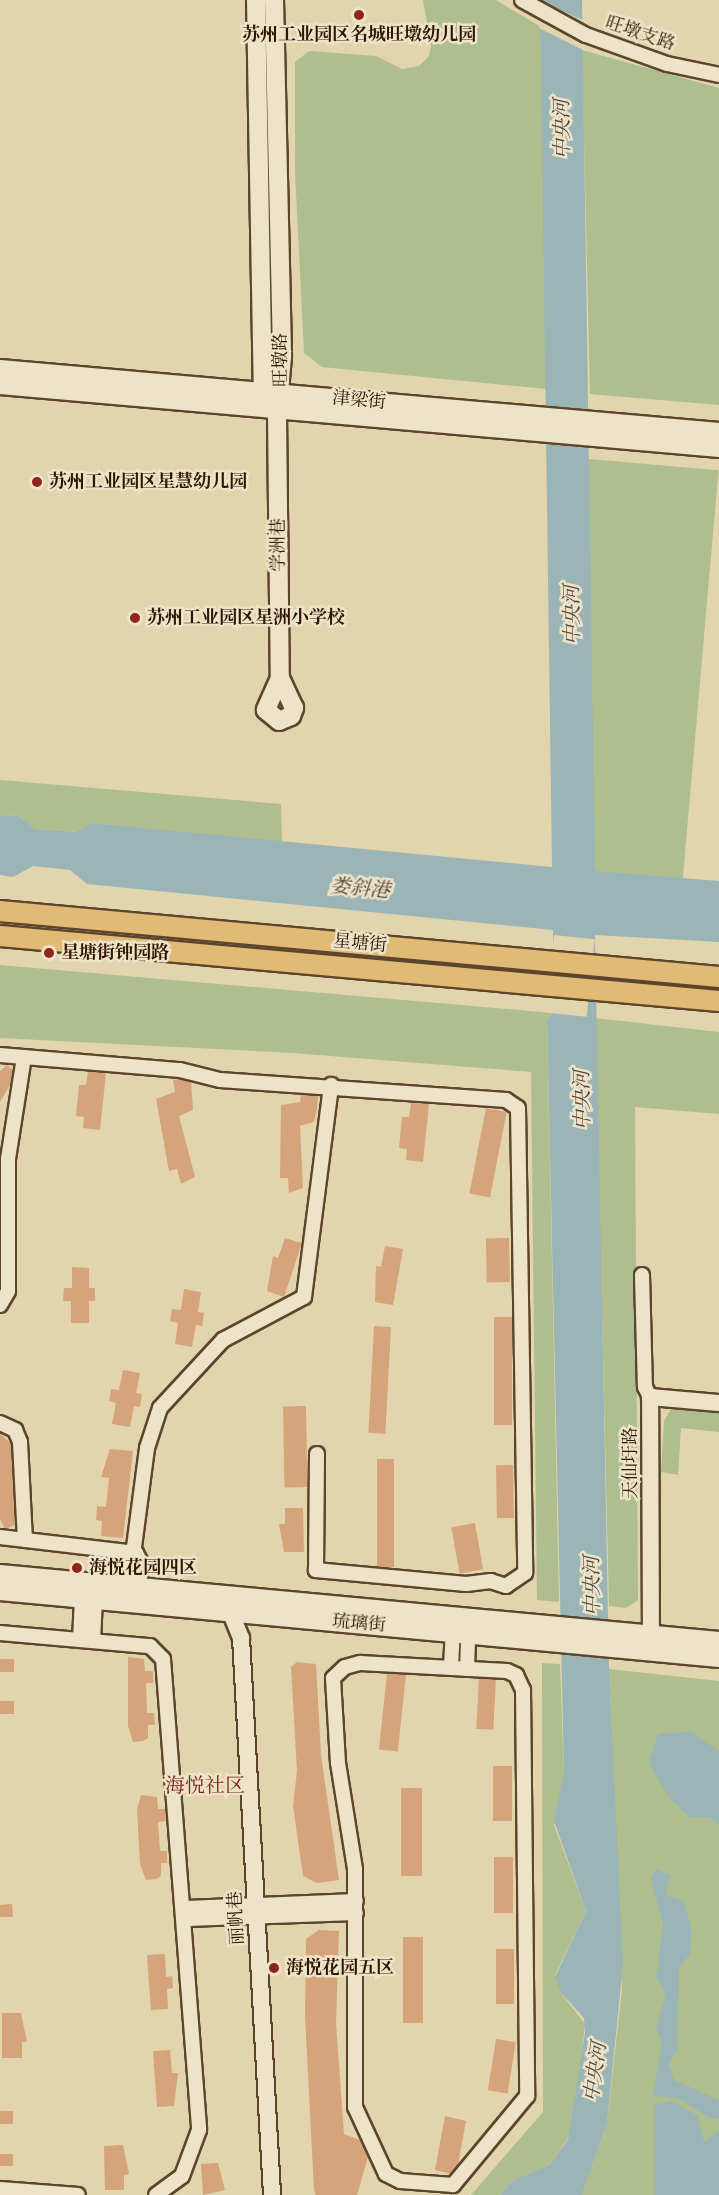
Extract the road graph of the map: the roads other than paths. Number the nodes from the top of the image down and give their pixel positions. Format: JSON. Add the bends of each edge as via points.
{"nodes":[{"id":1,"x":255,"y":0,"type":"edge"},
{"id":2,"x":274,"y":0,"type":"edge"},
{"id":3,"x":522,"y":0,"type":"edge"},
{"id":4,"x":719,"y":75,"type":"edge"},
{"id":5,"x":0,"y":369,"type":"edge"},
{"id":6,"x":0,"y":385,"type":"edge"},
{"id":7,"x":263,"y":392,"type":"junction"},
{"id":8,"x":280,"y":403,"type":"junction"},
{"id":9,"x":591,"y":431,"type":"junction"},
{"id":10,"x":719,"y":432,"type":"edge"},
{"id":11,"x":719,"y":448,"type":"edge"},
{"id":12,"x":280,"y":678,"type":"dead end"},
{"id":13,"x":0,"y":911,"type":"edge"},
{"id":14,"x":0,"y":936,"type":"edge"},
{"id":15,"x":719,"y":977,"type":"edge"},
{"id":16,"x":719,"y":1001,"type":"edge"},
{"id":17,"x":0,"y":1055,"type":"edge"},
{"id":18,"x":24,"y":1057,"type":"junction"},
{"id":19,"x":331,"y":1085,"type":"junction"},
{"id":20,"x":642,"y":1275,"type":"dead end"},
{"id":21,"x":0,"y":1305,"type":"edge"},
{"id":22,"x":650,"y":1397,"type":"junction"},
{"id":23,"x":719,"y":1403,"type":"edge"},
{"id":24,"x":0,"y":1423,"type":"edge"},
{"id":25,"x":317,"y":1454,"type":"dead end"},
{"id":26,"x":0,"y":1537,"type":"edge"},
{"id":27,"x":25,"y":1540,"type":"junction"},
{"id":28,"x":136,"y":1553,"type":"junction"},
{"id":29,"x":0,"y":1574,"type":"edge"},
{"id":30,"x":134,"y":1585,"type":"junction"},
{"id":31,"x":0,"y":1591,"type":"edge"},
{"id":32,"x":88,"y":1598,"type":"junction"},
{"id":33,"x":226,"y":1602,"type":"junction"},
{"id":34,"x":255,"y":1605,"type":"junction"},
{"id":35,"x":0,"y":1633,"type":"edge"},
{"id":36,"x":461,"y":1634,"type":"junction"},
{"id":37,"x":560,"y":1634,"type":"junction"},
{"id":38,"x":241,"y":1638,"type":"junction"},
{"id":39,"x":86,"y":1640,"type":"junction"},
{"id":40,"x":719,"y":1641,"type":"edge"},
{"id":41,"x":651,"y":1643,"type":"junction"},
{"id":42,"x":719,"y":1658,"type":"edge"},
{"id":43,"x":451,"y":1667,"type":"junction"},
{"id":44,"x":467,"y":1668,"type":"junction"},
{"id":45,"x":356,"y":1907,"type":"junction"},
{"id":46,"x":256,"y":1910,"type":"junction"},
{"id":47,"x":186,"y":1914,"type":"junction"},
{"id":48,"x":0,"y":2189,"type":"edge"},
{"id":49,"x":78,"y":2195,"type":"edge"},
{"id":50,"x":156,"y":2195,"type":"edge"},
{"id":51,"x":272,"y":2195,"type":"edge"}],
"edges":[{"from":1,"to":7,"type":"main road","name":"旺墩路"},
{"from":2,"to":8,"type":"main road","name":"旺墩路"},
{"from":3,"to":4,"type":"street","name":"旺墩支路","via":[[586,35],[667,64]]},
{"from":5,"to":7,"type":"main road","name":"津梁街"},
{"from":6,"to":8,"type":"main road","name":"津梁街"},
{"from":7,"to":8,"type":"main road","name":"津梁街"},
{"from":8,"to":9,"type":"main road","name":"津梁街"},
{"from":8,"to":12,"type":"main road","name":"学洲巷"},
{"from":9,"to":10,"type":"main road","name":"津梁街"},
{"from":9,"to":11,"type":"main road","name":"津梁街"},
{"from":13,"to":15,"type":"main road","name":"星塘街"},
{"from":14,"to":16,"type":"main road","name":"星塘街"},
{"from":17,"to":18,"type":"street"},
{"from":18,"to":19,"type":"street","via":[[180,1070],[220,1080]]},
{"from":18,"to":21,"type":"street","via":[[8,1158],[8,1291]]},
{"from":19,"to":25,"type":"street","via":[[506,1100],[518,1108],[525,1573],[507,1586],[491,1581],[466,1584],[316,1570]]},
{"from":19,"to":28,"type":"street","via":[[304,1297],[223,1340],[164,1401],[147,1448]]},
{"from":20,"to":22,"type":"street","name":"天仙圩路","via":[[645,1388]]},
{"from":22,"to":23,"type":"street"},
{"from":22,"to":41,"type":"street","name":"天仙圩路"},
{"from":24,"to":27,"type":"street","via":[[15,1430],[20,1442]]},
{"from":26,"to":27,"type":"street"},
{"from":27,"to":28,"type":"street"},
{"from":28,"to":30,"type":"street","via":[[141,1563]]},
{"from":29,"to":30,"type":"main road","name":"琉璃街"},
{"from":30,"to":33,"type":"main road","name":"琉璃街"},
{"from":31,"to":32,"type":"main road","name":"琉璃街"},
{"from":32,"to":33,"type":"main road","name":"琉璃街"},
{"from":32,"to":39,"type":"street"},
{"from":33,"to":34,"type":"main road","name":"琉璃街"},
{"from":33,"to":38,"type":"street","name":"丽帆巷"},
{"from":34,"to":36,"type":"main road","name":"琉璃街"},
{"from":34,"to":37,"type":"main road","name":"琉璃街"},
{"from":34,"to":38,"type":"street"},
{"from":35,"to":39,"type":"street"},
{"from":36,"to":37,"type":"main road","name":"琉璃街"},
{"from":36,"to":43,"type":"street"},
{"from":36,"to":44,"type":"street"},
{"from":37,"to":41,"type":"main road","name":"琉璃街"},
{"from":38,"to":46,"type":"street","name":"丽帆巷"},
{"from":39,"to":47,"type":"street","via":[[150,1646],[163,1659]]},
{"from":40,"to":41,"type":"main road","name":"琉璃街"},
{"from":41,"to":42,"type":"main road","name":"琉璃街"},
{"from":43,"to":44,"type":"street"},
{"from":43,"to":45,"type":"street","via":[[360,1663],[334,1673],[338,1763]]},
{"from":44,"to":45,"type":"street","via":[[507,1671],[516,1675],[523,1690],[527,2096],[453,2185],[392,2179],[381,2167],[357,2114]]},
{"from":45,"to":46,"type":"street"},
{"from":46,"to":47,"type":"street"},
{"from":46,"to":51,"type":"street","name":"丽帆巷"},
{"from":47,"to":50,"type":"street","via":[[199,2130],[192,2161],[182,2176]]},
{"from":48,"to":49,"type":"street"}]}
